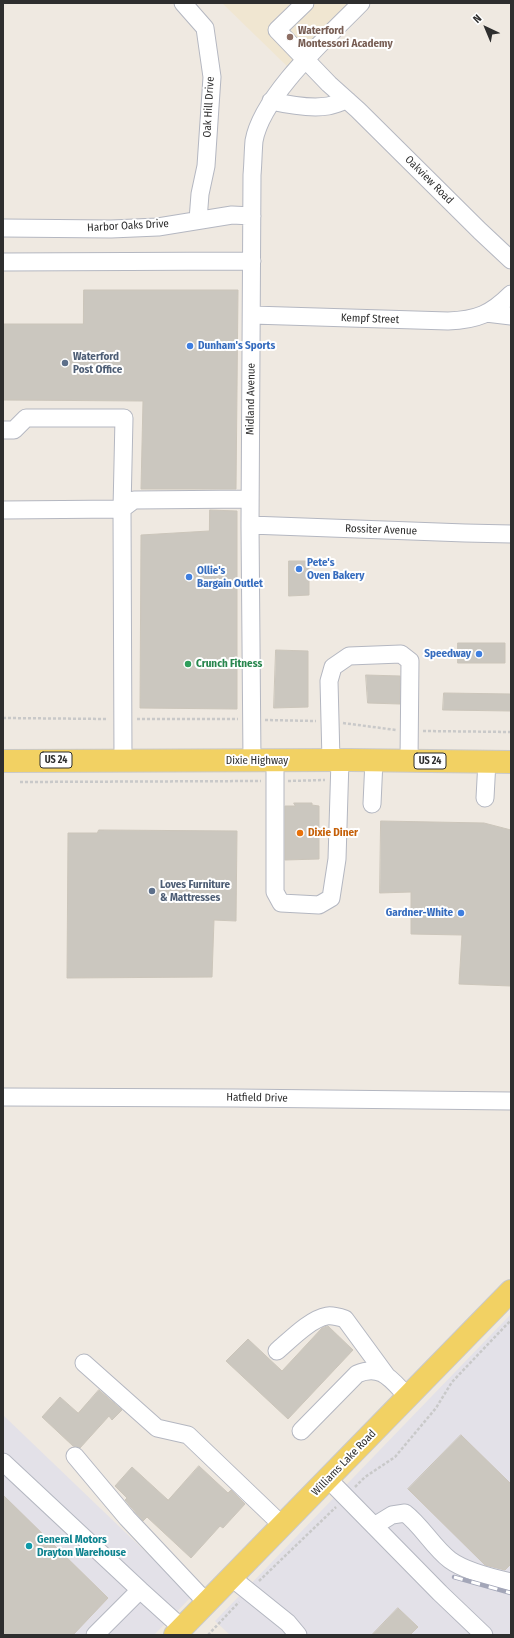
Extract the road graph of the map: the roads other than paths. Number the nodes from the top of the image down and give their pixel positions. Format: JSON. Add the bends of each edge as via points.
{"nodes":[{"id":1,"x":183,"y":3,"type":"edge"},
{"id":2,"x":305,"y":3,"type":"edge"},
{"id":3,"x":361,"y":3,"type":"edge"},
{"id":4,"x":306,"y":60,"type":"junction"},
{"id":5,"x":347,"y":100,"type":"junction"},
{"id":6,"x":271,"y":101,"type":"junction"},
{"id":7,"x":252,"y":216,"type":"junction"},
{"id":8,"x":198,"y":220,"type":"junction"},
{"id":9,"x":3,"y":228,"type":"edge"},
{"id":10,"x":511,"y":260,"type":"edge"},
{"id":11,"x":252,"y":261,"type":"junction"},
{"id":12,"x":3,"y":262,"type":"edge"},
{"id":13,"x":511,"y":294,"type":"edge"},
{"id":14,"x":486,"y":313,"type":"junction"},
{"id":15,"x":252,"y":315,"type":"junction"},
{"id":16,"x":511,"y":316,"type":"edge"},
{"id":17,"x":3,"y":430,"type":"edge"},
{"id":18,"x":250,"y":499,"type":"junction"},
{"id":19,"x":3,"y":510,"type":"edge"},
{"id":20,"x":122,"y":510,"type":"junction"},
{"id":21,"x":250,"y":524,"type":"junction"},
{"id":22,"x":511,"y":534,"type":"edge"},
{"id":23,"x":3,"y":760,"type":"edge"},
{"id":24,"x":374,"y":760,"type":"junction"},
{"id":25,"x":123,"y":761,"type":"junction"},
{"id":26,"x":252,"y":761,"type":"junction"},
{"id":27,"x":409,"y":761,"type":"junction"},
{"id":28,"x":487,"y":761,"type":"junction"},
{"id":29,"x":511,"y":762,"type":"edge"},
{"id":30,"x":334,"y":767,"type":"junction"},
{"id":31,"x":275,"y":771,"type":"junction"},
{"id":32,"x":485,"y":798,"type":"dead end"},
{"id":33,"x":372,"y":804,"type":"dead end"},
{"id":34,"x":3,"y":1097,"type":"edge"},
{"id":35,"x":511,"y":1102,"type":"edge"},
{"id":36,"x":511,"y":1291,"type":"edge"},
{"id":37,"x":277,"y":1351,"type":"dead end"},
{"id":38,"x":84,"y":1363,"type":"dead end"},
{"id":39,"x":386,"y":1375,"type":"junction"},
{"id":40,"x":408,"y":1397,"type":"junction"},
{"id":41,"x":301,"y":1431,"type":"dead end"},
{"id":42,"x":75,"y":1456,"type":"dead end"},
{"id":43,"x":3,"y":1462,"type":"edge"},
{"id":44,"x":328,"y":1479,"type":"junction"},
{"id":45,"x":283,"y":1526,"type":"junction"},
{"id":46,"x":374,"y":1526,"type":"junction"},
{"id":47,"x":232,"y":1578,"type":"junction"},
{"id":48,"x":511,"y":1582,"type":"edge"},
{"id":49,"x":140,"y":1590,"type":"junction"},
{"id":50,"x":206,"y":1603,"type":"junction"},
{"id":51,"x":179,"y":1632,"type":"edge"},
{"id":52,"x":95,"y":1635,"type":"edge"},
{"id":53,"x":298,"y":1635,"type":"edge"},
{"id":54,"x":484,"y":1635,"type":"edge"}],
"edges":[{"from":1,"to":8,"type":"street","name":"Oak Hill Drive","via":[[205,28],[212,77],[206,166]]},
{"from":2,"to":4,"type":"street","name":"Oakview Road","via":[[278,30]]},
{"from":3,"to":4,"type":"street","name":"Midland Avenue"},
{"from":4,"to":5,"type":"street","name":"Oakview Road"},
{"from":4,"to":6,"type":"street","name":"Midland Avenue"},
{"from":5,"to":6,"type":"street","via":[[328,106],[289,105]]},
{"from":5,"to":10,"type":"street","name":"Oakview Road"},
{"from":6,"to":7,"type":"street","name":"Midland Avenue","via":[[254,140]]},
{"from":7,"to":8,"type":"street","name":"Harbor Oaks Drive","via":[[232,215]]},
{"from":7,"to":11,"type":"street","name":"Midland Avenue"},
{"from":8,"to":9,"type":"street","name":"Harbor Oaks Drive","via":[[158,227],[111,229]]},
{"from":11,"to":12,"type":"street"},
{"from":11,"to":15,"type":"street","name":"Midland Avenue"},
{"from":13,"to":14,"type":"street","name":"Kempf Street","via":[[499,306]]},
{"from":14,"to":15,"type":"street","name":"Kempf Street","via":[[469,320],[448,321]]},
{"from":14,"to":16,"type":"street","name":"Kempf Street"},
{"from":15,"to":18,"type":"street","name":"Midland Avenue"},
{"from":17,"to":20,"type":"street","via":[[14,430],[26,418],[124,418]]},
{"from":18,"to":20,"type":"street","via":[[134,500]]},
{"from":18,"to":21,"type":"street","name":"Midland Avenue"},
{"from":19,"to":20,"type":"street"},
{"from":20,"to":25,"type":"street"},
{"from":21,"to":22,"type":"street","name":"Rossiter Avenue"},
{"from":21,"to":26,"type":"street","name":"Midland Avenue"},
{"from":23,"to":25,"type":"main road","name":"Dixie Highway","number":"US 24"},
{"from":24,"to":27,"type":"main road","name":"Dixie Highway","number":"US 24"},
{"from":24,"to":30,"type":"main road","name":"Dixie Highway","number":"US 24"},
{"from":24,"to":33,"type":"street"},
{"from":25,"to":26,"type":"main road","name":"Dixie Highway","number":"US 24"},
{"from":26,"to":31,"type":"main road","name":"Dixie Highway","number":"US 24"},
{"from":27,"to":28,"type":"main road","name":"Dixie Highway","number":"US 24"},
{"from":27,"to":30,"type":"street","via":[[410,661],[401,654],[349,656],[334,667],[329,681]]},
{"from":28,"to":29,"type":"main road","name":"Dixie Highway","number":"US 24"},
{"from":28,"to":32,"type":"street"},
{"from":30,"to":31,"type":"main road","name":"Dixie Highway","number":"US 24"},
{"from":30,"to":31,"type":"street","via":[[337,859],[331,898],[320,905],[281,904],[275,892]]},
{"from":34,"to":35,"type":"street","name":"Hatfield Drive"},
{"from":36,"to":40,"type":"main road","name":"Williams Lake Road"},
{"from":37,"to":39,"type":"street","via":[[313,1322],[326,1316],[337,1316],[345,1319]]},
{"from":38,"to":45,"type":"street","via":[[157,1428],[188,1435]]},
{"from":39,"to":40,"type":"street"},
{"from":39,"to":41,"type":"street","via":[[382,1372],[365,1371],[357,1374]]},
{"from":40,"to":44,"type":"main road","name":"Williams Lake Road"},
{"from":42,"to":50,"type":"street","via":[[127,1518]]},
{"from":43,"to":49,"type":"street"},
{"from":44,"to":45,"type":"main road","name":"Williams Lake Road"},
{"from":44,"to":46,"type":"street"},
{"from":45,"to":47,"type":"main road","name":"Williams Lake Road"},
{"from":46,"to":48,"type":"street","via":[[392,1515],[405,1513],[460,1567]]},
{"from":46,"to":54,"type":"street"},
{"from":47,"to":50,"type":"main road","name":"Williams Lake Road"},
{"from":47,"to":53,"type":"street","via":[[288,1623]]},
{"from":49,"to":51,"type":"street"},
{"from":49,"to":52,"type":"street"},
{"from":50,"to":51,"type":"main road","name":"Williams Lake Road"}]}
